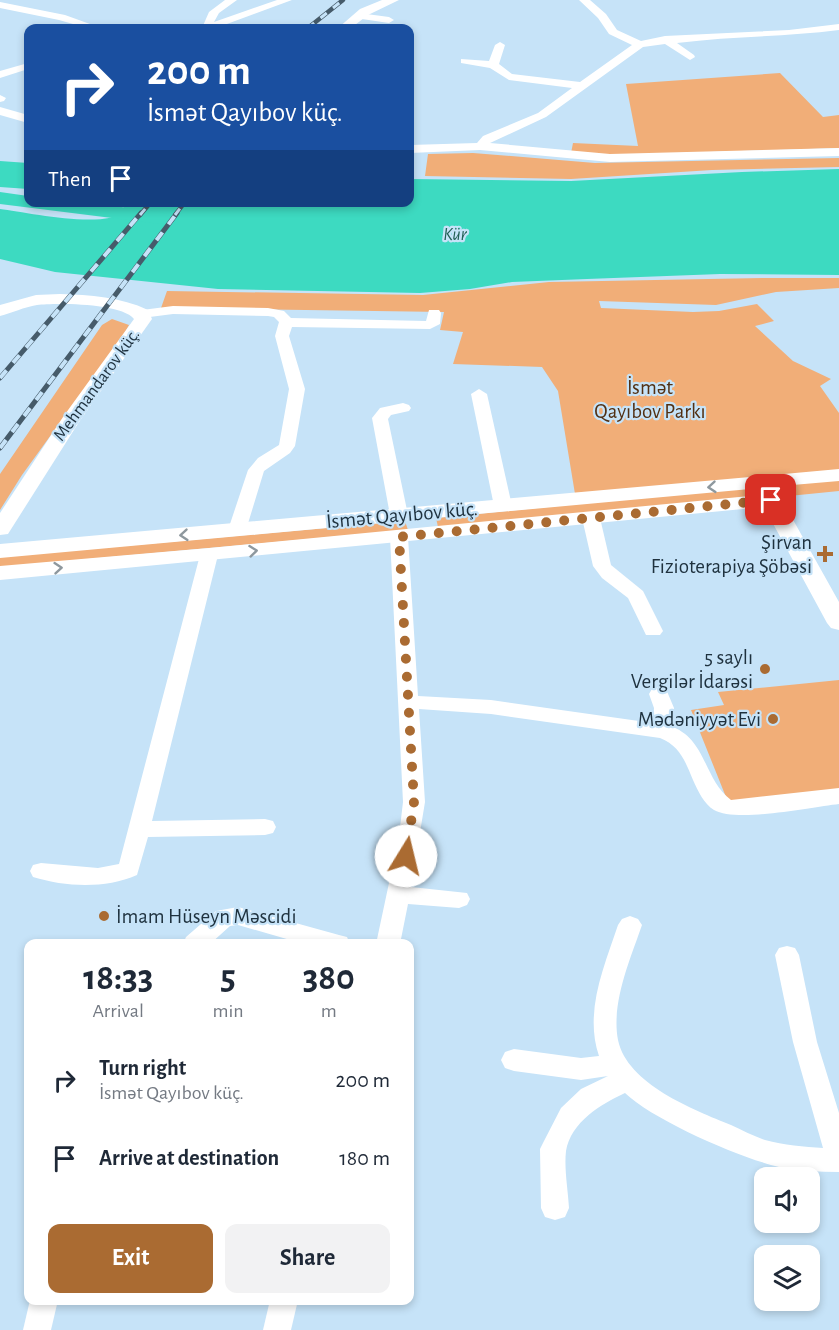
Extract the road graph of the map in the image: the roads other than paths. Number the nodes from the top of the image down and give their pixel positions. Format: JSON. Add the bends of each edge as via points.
{"nodes":[{"id":1,"x":232,"y":0,"type":"edge"},
{"id":2,"x":287,"y":0,"type":"edge"},
{"id":3,"x":393,"y":0,"type":"edge"},
{"id":4,"x":584,"y":0,"type":"edge"},
{"id":5,"x":0,"y":4,"type":"edge"},
{"id":6,"x":363,"y":16,"type":"junction"},
{"id":7,"x":389,"y":20,"type":"dead end"},
{"id":8,"x":83,"y":24,"type":"edge"},
{"id":9,"x":208,"y":24,"type":"edge"},
{"id":10,"x":219,"y":24,"type":"edge"},
{"id":11,"x":350,"y":24,"type":"edge"},
{"id":12,"x":365,"y":24,"type":"edge"},
{"id":13,"x":839,"y":27,"type":"edge"},
{"id":14,"x":665,"y":39,"type":"junction"},
{"id":15,"x":640,"y":44,"type":"junction"},
{"id":16,"x":500,"y":45,"type":"dead end"},
{"id":17,"x":690,"y":57,"type":"dead end"},
{"id":18,"x":465,"y":62,"type":"dead end"},
{"id":19,"x":0,"y":64,"type":"edge"},
{"id":20,"x":493,"y":65,"type":"junction"},
{"id":21,"x":23,"y":68,"type":"edge"},
{"id":22,"x":0,"y":75,"type":"edge"},
{"id":23,"x":585,"y":86,"type":"junction"},
{"id":24,"x":0,"y":111,"type":"edge"},
{"id":25,"x":24,"y":117,"type":"edge"},
{"id":26,"x":566,"y":138,"type":"dead end"},
{"id":27,"x":480,"y":146,"type":"junction"},
{"id":28,"x":414,"y":149,"type":"edge"},
{"id":29,"x":839,"y":152,"type":"edge"},
{"id":30,"x":561,"y":154,"type":"junction"},
{"id":31,"x":0,"y":311,"type":"edge"},
{"id":32,"x":142,"y":314,"type":"junction"},
{"id":33,"x":434,"y":314,"type":"dead end"},
{"id":34,"x":286,"y":322,"type":"junction"},
{"id":35,"x":479,"y":394,"type":"dead end"},
{"id":36,"x":403,"y":408,"type":"dead end"},
{"id":37,"x":839,"y":475,"type":"edge"},
{"id":38,"x":771,"y":491,"type":"junction"},
{"id":39,"x":503,"y":506,"type":"junction"},
{"id":40,"x":591,"y":518,"type":"junction"},
{"id":41,"x":407,"y":525,"type":"junction"},
{"id":42,"x":0,"y":529,"type":"edge"},
{"id":43,"x":237,"y":530,"type":"junction"},
{"id":44,"x":0,"y":552,"type":"edge"},
{"id":45,"x":209,"y":555,"type":"junction"},
{"id":46,"x":0,"y":573,"type":"edge"},
{"id":47,"x":838,"y":620,"type":"edge"},
{"id":48,"x":653,"y":631,"type":"dead end"},
{"id":49,"x":659,"y":694,"type":"dead end"},
{"id":50,"x":408,"y":702,"type":"junction"},
{"id":51,"x":663,"y":731,"type":"junction"},
{"id":52,"x":839,"y":795,"type":"edge"},
{"id":53,"x":265,"y":827,"type":"dead end"},
{"id":54,"x":140,"y":829,"type":"junction"},
{"id":55,"x":41,"y":871,"type":"dead end"},
{"id":56,"x":399,"y":895,"type":"junction"},
{"id":57,"x":459,"y":899,"type":"dead end"},
{"id":58,"x":630,"y":925,"type":"dead end"},
{"id":59,"x":200,"y":939,"type":"edge"},
{"id":60,"x":321,"y":939,"type":"edge"},
{"id":61,"x":389,"y":939,"type":"edge"},
{"id":62,"x":787,"y":955,"type":"dead end"},
{"id":63,"x":514,"y":1060,"type":"dead end"},
{"id":64,"x":621,"y":1072,"type":"junction"},
{"id":65,"x":839,"y":1155,"type":"edge"},
{"id":66,"x":839,"y":1160,"type":"edge"},
{"id":67,"x":555,"y":1208,"type":"dead end"},
{"id":68,"x":43,"y":1305,"type":"edge"},
{"id":69,"x":283,"y":1305,"type":"edge"},
{"id":70,"x":37,"y":1330,"type":"edge"},
{"id":71,"x":277,"y":1330,"type":"edge"}],
"edges":[{"from":1,"to":9,"type":"street","via":[[213,14]]},
{"from":2,"to":10,"type":"street"},
{"from":3,"to":6,"type":"street","via":[[371,8]]},
{"from":4,"to":15,"type":"street","via":[[613,32]]},
{"from":5,"to":8,"type":"street"},
{"from":6,"to":7,"type":"street"},
{"from":6,"to":11,"type":"street"},
{"from":6,"to":12,"type":"street"},
{"from":13,"to":14,"type":"street"},
{"from":14,"to":15,"type":"street"},
{"from":14,"to":17,"type":"street"},
{"from":15,"to":23,"type":"street"},
{"from":16,"to":20,"type":"street"},
{"from":18,"to":20,"type":"street"},
{"from":19,"to":21,"type":"street"},
{"from":20,"to":23,"type":"street","via":[[510,77]]},
{"from":21,"to":22,"type":"street"},
{"from":23,"to":27,"type":"street","via":[[542,115],[487,139]]},
{"from":24,"to":25,"type":"street"},
{"from":26,"to":30,"type":"street"},
{"from":27,"to":28,"type":"street"},
{"from":27,"to":30,"type":"street"},
{"from":29,"to":30,"type":"street","via":[[631,158]]},
{"from":31,"to":32,"type":"street","name":"Mehmandarov küç.","via":[[46,300],[128,307]]},
{"from":32,"to":34,"type":"street","via":[[173,310],[268,312],[280,313]]},
{"from":32,"to":42,"type":"street","name":"Mehmandarov küç.","via":[[140,326],[70,421]]},
{"from":33,"to":34,"type":"street","via":[[430,325]]},
{"from":34,"to":43,"type":"street","via":[[282,336],[297,389],[287,446],[256,470]]},
{"from":35,"to":39,"type":"street"},
{"from":36,"to":41,"type":"street","via":[[386,411],[380,418]]},
{"from":37,"to":38,"type":"street","name":"İsmət Qayıbov küç."},
{"from":38,"to":39,"type":"street","name":"İsmət Qayıbov küç.","one_way":true},
{"from":38,"to":40,"type":"street","name":"İsmət Qayıbov küç."},
{"from":38,"to":47,"type":"street"},
{"from":39,"to":41,"type":"street","name":"İsmət Qayıbov küç."},
{"from":40,"to":41,"type":"street","name":"İsmət Qayıbov küç."},
{"from":40,"to":48,"type":"street","via":[[602,566],[636,595]]},
{"from":41,"to":43,"type":"street","name":"İsmət Qayıbov küç."},
{"from":45,"to":41,"type":"street","name":"İsmət Qayıbov küç.","one_way":true},
{"from":41,"to":50,"type":"street"},
{"from":43,"to":44,"type":"street","name":"İsmət Qayıbov küç.","one_way":true},
{"from":46,"to":45,"type":"street","name":"İsmət Qayıbov küç.","one_way":true},
{"from":45,"to":54,"type":"street"},
{"from":49,"to":51,"type":"street","via":[[664,708]]},
{"from":50,"to":51,"type":"street","via":[[501,709]]},
{"from":50,"to":56,"type":"street","via":[[414,802]]},
{"from":51,"to":52,"type":"street","via":[[686,744],[713,799],[723,807],[734,809]]},
{"from":53,"to":54,"type":"street"},
{"from":54,"to":55,"type":"street","via":[[129,869],[118,875]]},
{"from":56,"to":57,"type":"street"},
{"from":56,"to":61,"type":"street"},
{"from":58,"to":64,"type":"street","via":[[607,997],[606,1041]]},
{"from":59,"to":60,"type":"street","via":[[224,917],[238,916]]},
{"from":62,"to":65,"type":"street","via":[[805,1042]]},
{"from":63,"to":64,"type":"street"},
{"from":64,"to":66,"type":"street","via":[[642,1093],[684,1118],[767,1153]]},
{"from":64,"to":67,"type":"street","via":[[570,1116],[553,1149]]},
{"from":68,"to":70,"type":"street"},
{"from":69,"to":71,"type":"street"}]}
